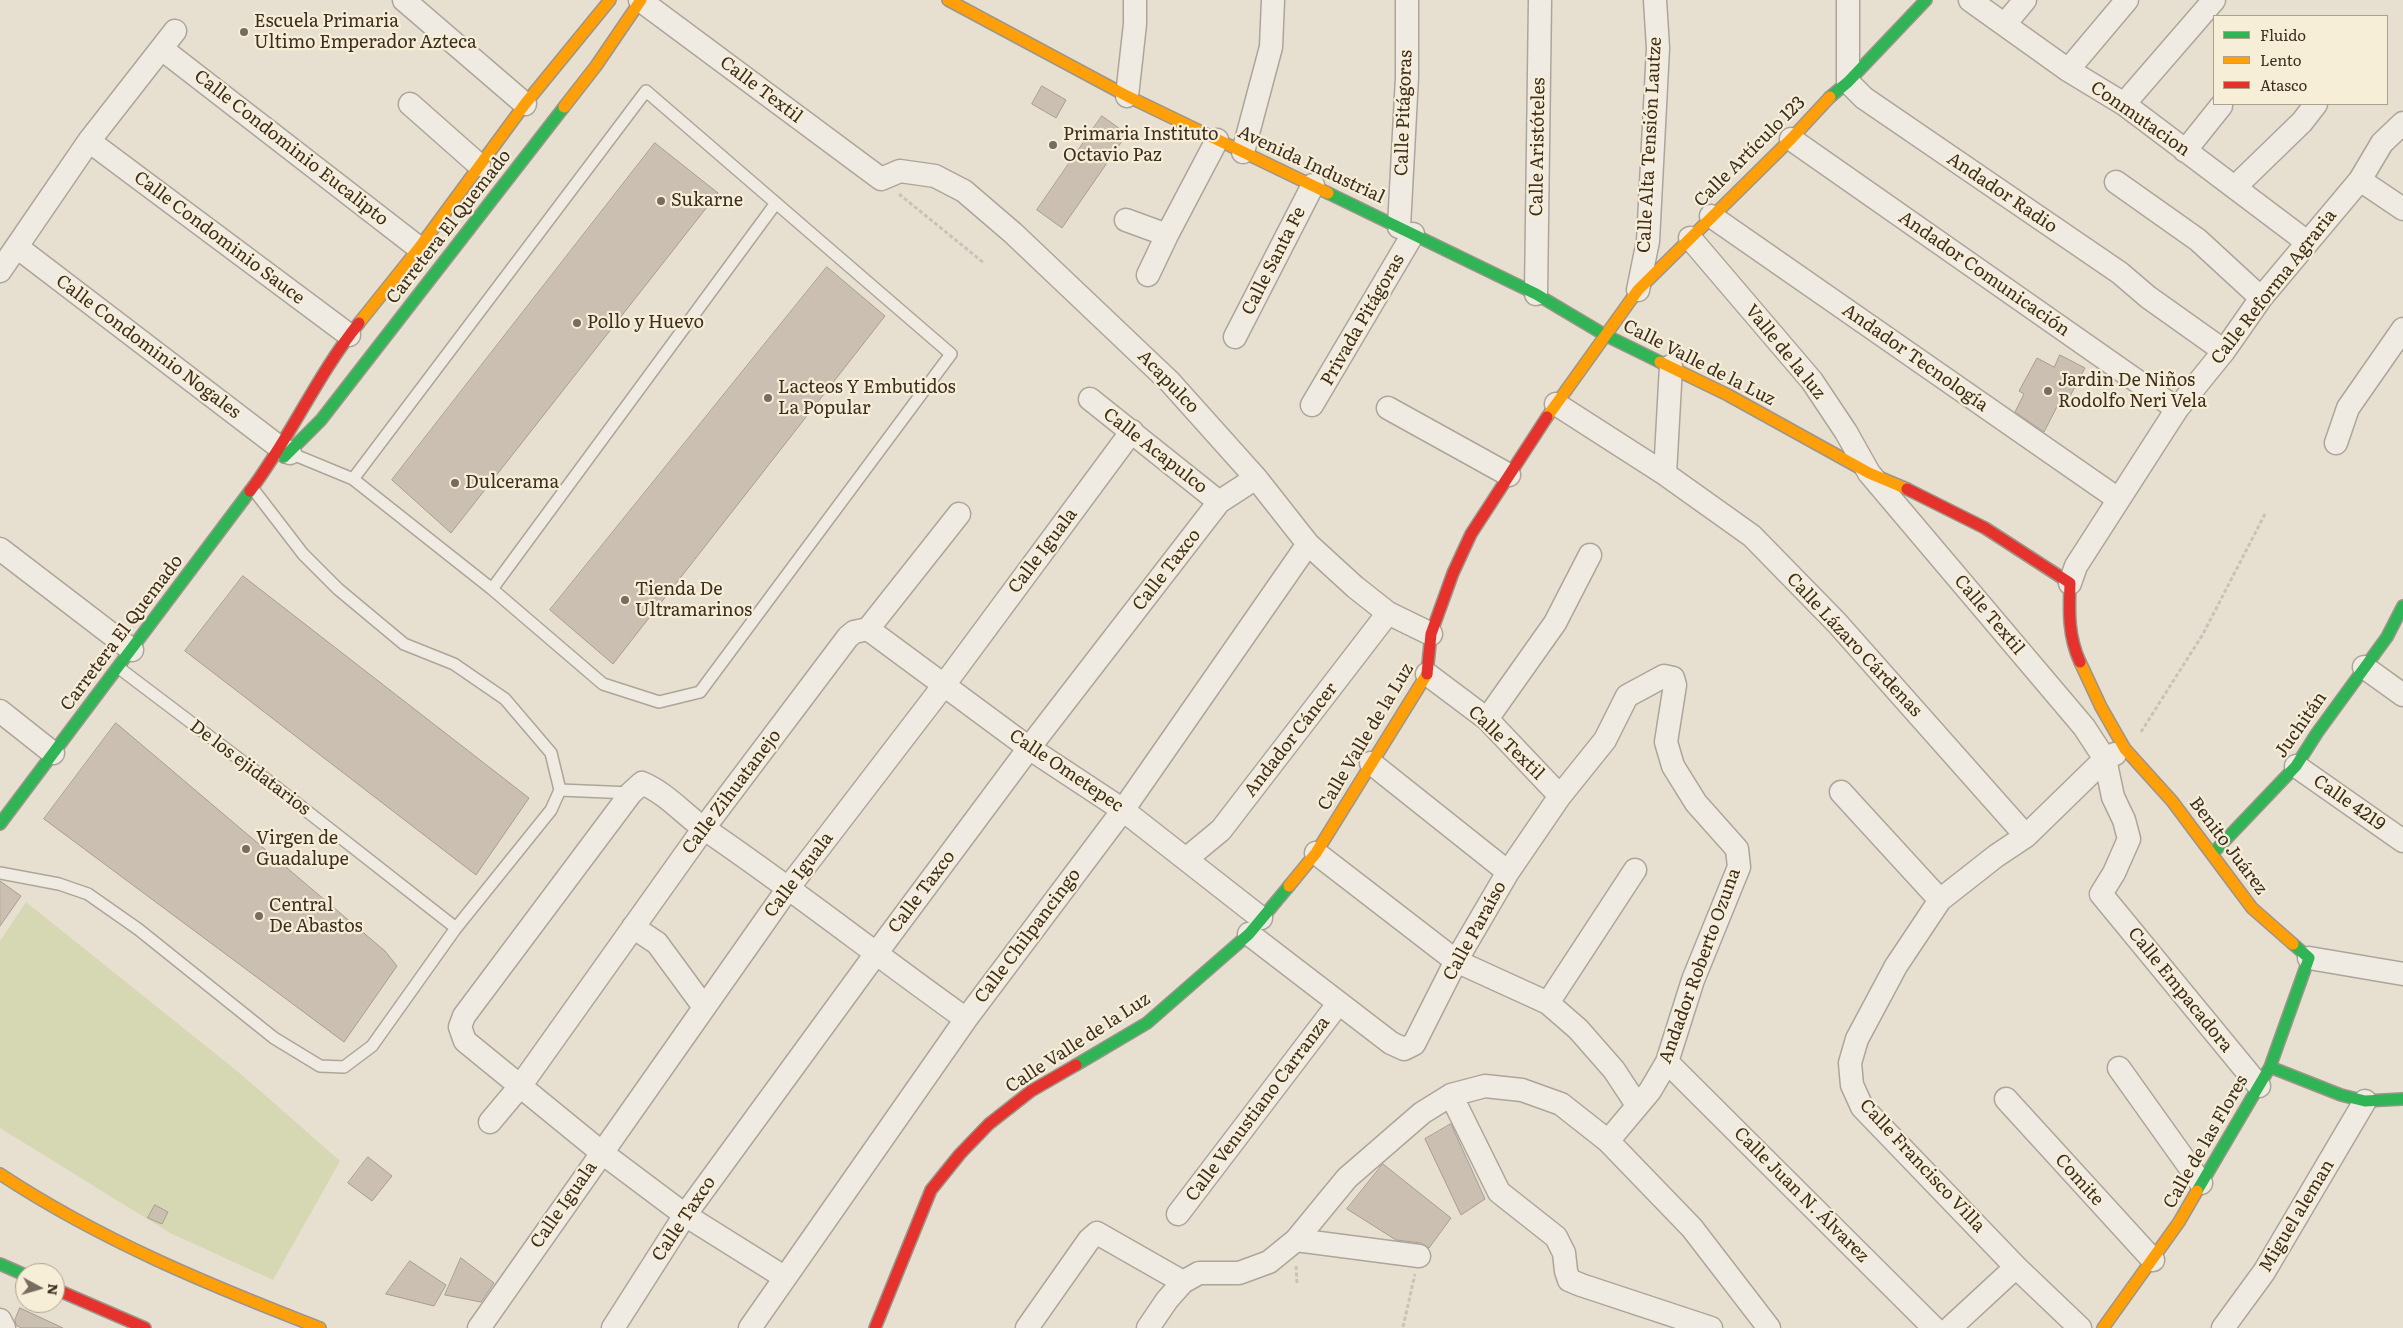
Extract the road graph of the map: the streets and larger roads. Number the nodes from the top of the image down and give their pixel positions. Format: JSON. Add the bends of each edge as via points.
{"nodes":[{"id":1,"x":404,"y":0,"type":"edge"},
{"id":2,"x":610,"y":0,"type":"edge"},
{"id":3,"x":641,"y":0,"type":"edge"},
{"id":4,"x":948,"y":0,"type":"edge"},
{"id":5,"x":1135,"y":0,"type":"edge"},
{"id":6,"x":1274,"y":0,"type":"edge"},
{"id":7,"x":1407,"y":0,"type":"edge"},
{"id":8,"x":1540,"y":0,"type":"edge"},
{"id":9,"x":1655,"y":0,"type":"edge"},
{"id":10,"x":1848,"y":0,"type":"edge"},
{"id":11,"x":1926,"y":0,"type":"edge"},
{"id":12,"x":2026,"y":0,"type":"edge"},
{"id":13,"x":2127,"y":0,"type":"edge"},
{"id":14,"x":2214,"y":0,"type":"edge"},
{"id":15,"x":1981,"y":3,"type":"edge"},
{"id":16,"x":2005,"y":24,"type":"junction"},
{"id":17,"x":2068,"y":70,"type":"junction"},
{"id":18,"x":1848,"y":82,"type":"junction"},
{"id":19,"x":1127,"y":96,"type":"junction"},
{"id":20,"x":410,"y":104,"type":"dead end"},
{"id":21,"x":525,"y":104,"type":"junction"},
{"id":22,"x":2124,"y":104,"type":"junction"},
{"id":23,"x":2315,"y":105,"type":"edge"},
{"id":24,"x":2221,"y":106,"type":"dead end"},
{"id":25,"x":2403,"y":123,"type":"edge"},
{"id":26,"x":1791,"y":139,"type":"junction"},
{"id":27,"x":1217,"y":140,"type":"junction"},
{"id":28,"x":89,"y":141,"type":"junction"},
{"id":29,"x":2185,"y":151,"type":"junction"},
{"id":30,"x":1243,"y":152,"type":"junction"},
{"id":31,"x":479,"y":165,"type":"junction"},
{"id":32,"x":881,"y":179,"type":"joint"},
{"id":33,"x":2360,"y":180,"type":"junction"},
{"id":34,"x":2116,"y":182,"type":"dead end"},
{"id":35,"x":1313,"y":185,"type":"junction"},
{"id":36,"x":2235,"y":187,"type":"junction"},
{"id":37,"x":2403,"y":208,"type":"edge"},
{"id":38,"x":1711,"y":216,"type":"junction"},
{"id":39,"x":1126,"y":220,"type":"dead end"},
{"id":40,"x":1406,"y":230,"type":"junction"},
{"id":41,"x":1166,"y":235,"type":"junction"},
{"id":42,"x":1690,"y":238,"type":"junction"},
{"id":43,"x":2307,"y":242,"type":"junction"},
{"id":44,"x":17,"y":247,"type":"junction"},
{"id":45,"x":419,"y":248,"type":"junction"},
{"id":46,"x":0,"y":272,"type":"edge"},
{"id":47,"x":1148,"y":275,"type":"dead end"},
{"id":48,"x":1638,"y":290,"type":"junction"},
{"id":49,"x":1536,"y":294,"type":"junction"},
{"id":50,"x":2261,"y":298,"type":"junction"},
{"id":51,"x":2403,"y":330,"type":"edge"},
{"id":52,"x":349,"y":335,"type":"junction"},
{"id":53,"x":1605,"y":335,"type":"junction"},
{"id":54,"x":1235,"y":337,"type":"dead end"},
{"id":55,"x":2224,"y":351,"type":"junction"},
{"id":56,"x":1671,"y":366,"type":"junction"},
{"id":57,"x":1090,"y":400,"type":"dead end"},
{"id":58,"x":1556,"y":404,"type":"junction"},
{"id":59,"x":1312,"y":405,"type":"dead end"},
{"id":60,"x":1388,"y":408,"type":"dead end"},
{"id":61,"x":2177,"y":409,"type":"junction"},
{"id":62,"x":1132,"y":431,"type":"junction"},
{"id":63,"x":2336,"y":443,"type":"dead end"},
{"id":64,"x":280,"y":454,"type":"junction"},
{"id":65,"x":1869,"y":473,"type":"junction"},
{"id":66,"x":1665,"y":474,"type":"junction"},
{"id":67,"x":1509,"y":475,"type":"junction"},
{"id":68,"x":1256,"y":478,"type":"junction"},
{"id":69,"x":2118,"y":499,"type":"junction"},
{"id":70,"x":1219,"y":502,"type":"junction"},
{"id":71,"x":959,"y":514,"type":"dead end"},
{"id":72,"x":1308,"y":544,"type":"junction"},
{"id":73,"x":0,"y":549,"type":"edge"},
{"id":74,"x":1590,"y":555,"type":"dead end"},
{"id":75,"x":2070,"y":583,"type":"junction"},
{"id":76,"x":2403,"y":606,"type":"edge"},
{"id":77,"x":1388,"y":613,"type":"junction"},
{"id":78,"x":868,"y":629,"type":"junction"},
{"id":79,"x":1431,"y":634,"type":"junction"},
{"id":80,"x":125,"y":659,"type":"junction"},
{"id":81,"x":2364,"y":667,"type":"junction"},
{"id":82,"x":1428,"y":674,"type":"junction"},
{"id":83,"x":944,"y":685,"type":"junction"},
{"id":84,"x":2403,"y":695,"type":"edge"},
{"id":85,"x":0,"y":711,"type":"edge"},
{"id":86,"x":1487,"y":720,"type":"junction"},
{"id":87,"x":1029,"y":748,"type":"junction"},
{"id":88,"x":2125,"y":749,"type":"junction"},
{"id":89,"x":53,"y":753,"type":"junction"},
{"id":90,"x":2105,"y":759,"type":"junction"},
{"id":91,"x":1371,"y":763,"type":"junction"},
{"id":92,"x":2296,"y":766,"type":"junction"},
{"id":93,"x":1841,"y":792,"type":"dead end"},
{"id":94,"x":1560,"y":796,"type":"junction"},
{"id":95,"x":1123,"y":810,"type":"junction"},
{"id":96,"x":0,"y":824,"type":"edge"},
{"id":97,"x":704,"y":828,"type":"junction"},
{"id":98,"x":2026,"y":836,"type":"junction"},
{"id":99,"x":2403,"y":841,"type":"edge"},
{"id":100,"x":1737,"y":849,"type":"joint"},
{"id":101,"x":1316,"y":853,"type":"junction"},
{"id":102,"x":2213,"y":853,"type":"junction"},
{"id":103,"x":1186,"y":859,"type":"junction"},
{"id":104,"x":1635,"y":870,"type":"dead end"},
{"id":105,"x":1508,"y":872,"type":"junction"},
{"id":106,"x":789,"y":887,"type":"junction"},
{"id":107,"x":1940,"y":900,"type":"junction"},
{"id":108,"x":1255,"y":926,"type":"junction"},
{"id":109,"x":633,"y":927,"type":"junction"},
{"id":110,"x":875,"y":955,"type":"junction"},
{"id":111,"x":2310,"y":958,"type":"junction"},
{"id":112,"x":1456,"y":961,"type":"junction"},
{"id":113,"x":2403,"y":974,"type":"edge"},
{"id":114,"x":1548,"y":1003,"type":"junction"},
{"id":115,"x":1338,"y":1004,"type":"junction"},
{"id":116,"x":704,"y":1007,"type":"junction"},
{"id":117,"x":966,"y":1019,"type":"junction"},
{"id":118,"x":1667,"y":1062,"type":"junction"},
{"id":119,"x":2270,"y":1067,"type":"junction"},
{"id":120,"x":2119,"y":1068,"type":"dead end"},
{"id":121,"x":521,"y":1085,"type":"junction"},
{"id":122,"x":2258,"y":1086,"type":"junction"},
{"id":123,"x":1451,"y":1095,"type":"junction"},
{"id":124,"x":2006,"y":1099,"type":"dead end"},
{"id":125,"x":2403,"y":1099,"type":"edge"},
{"id":126,"x":2365,"y":1101,"type":"junction"},
{"id":127,"x":1637,"y":1105,"type":"junction"},
{"id":128,"x":490,"y":1122,"type":"dead end"},
{"id":129,"x":1608,"y":1141,"type":"junction"},
{"id":130,"x":602,"y":1152,"type":"junction"},
{"id":131,"x":0,"y":1174,"type":"edge"},
{"id":132,"x":2201,"y":1183,"type":"junction"},
{"id":133,"x":1178,"y":1214,"type":"dead end"},
{"id":134,"x":684,"y":1215,"type":"junction"},
{"id":135,"x":1296,"y":1240,"type":"junction"},
{"id":136,"x":1420,"y":1256,"type":"road end"},
{"id":137,"x":2153,"y":1260,"type":"junction"},
{"id":138,"x":0,"y":1264,"type":"edge"},
{"id":139,"x":2016,"y":1267,"type":"junction"},
{"id":140,"x":15,"y":1271,"type":"edge"},
{"id":141,"x":784,"y":1277,"type":"junction"},
{"id":142,"x":1183,"y":1282,"type":"junction"},
{"id":143,"x":65,"y":1292,"type":"edge"},
{"id":144,"x":0,"y":1320,"type":"edge"},
{"id":145,"x":4,"y":1328,"type":"edge"},
{"id":146,"x":145,"y":1328,"type":"edge"},
{"id":147,"x":320,"y":1328,"type":"edge"},
{"id":148,"x":479,"y":1328,"type":"edge"},
{"id":149,"x":613,"y":1328,"type":"edge"},
{"id":150,"x":750,"y":1328,"type":"edge"},
{"id":151,"x":875,"y":1328,"type":"edge"},
{"id":152,"x":1028,"y":1328,"type":"edge"},
{"id":153,"x":1148,"y":1328,"type":"edge"},
{"id":154,"x":1712,"y":1328,"type":"edge"},
{"id":155,"x":1769,"y":1328,"type":"edge"},
{"id":156,"x":1934,"y":1328,"type":"edge"},
{"id":157,"x":1950,"y":1328,"type":"edge"},
{"id":158,"x":2080,"y":1328,"type":"edge"},
{"id":159,"x":2104,"y":1328,"type":"edge"},
{"id":160,"x":2223,"y":1328,"type":"edge"}],
"edges":[{"from":1,"to":21,"type":"street"},
{"from":2,"to":21,"type":"main road","name":"Carretera El Quemado"},
{"from":3,"to":32,"type":"street","name":"Calle Textil"},
{"from":3,"to":64,"type":"main road","name":"Carretera El Quemado","via":[[596,66],[327,412]]},
{"from":4,"to":19,"type":"main road","name":"Avenida Industrial"},
{"from":5,"to":19,"type":"street"},
{"from":6,"to":30,"type":"street","via":[[1271,47]]},
{"from":7,"to":40,"type":"street","name":"Calle Pitágoras"},
{"from":8,"to":49,"type":"street","name":"Calle Aristóteles"},
{"from":9,"to":48,"type":"street","name":"Calle Alta Tensión Lautze","via":[[1658,48],[1648,240]]},
{"from":10,"to":18,"type":"street"},
{"from":11,"to":18,"type":"main road","name":"Calle Artículo 123"},
{"from":12,"to":16,"type":"street"},
{"from":13,"to":17,"type":"street"},
{"from":14,"to":22,"type":"street"},
{"from":15,"to":16,"type":"street","name":"Conmutacion"},
{"from":16,"to":17,"type":"street","name":"Conmutacion"},
{"from":17,"to":22,"type":"street","name":"Conmutacion"},
{"from":18,"to":26,"type":"main road","name":"Calle Artículo 123","via":[[1822,104]]},
{"from":18,"to":55,"type":"street","name":"Andador Radio","via":[[1864,98],[2120,273]]},
{"from":19,"to":27,"type":"main road","name":"Avenida Industrial"},
{"from":20,"to":31,"type":"street"},
{"from":21,"to":31,"type":"main road","name":"Carretera El Quemado"},
{"from":22,"to":29,"type":"street","name":"Conmutacion"},
{"from":23,"to":36,"type":"street"},
{"from":24,"to":29,"type":"street"},
{"from":25,"to":33,"type":"street","name":"Calle Reforma Agraria","via":[[2382,143]]},
{"from":26,"to":38,"type":"main road","name":"Calle Artículo 123"},
{"from":26,"to":61,"type":"street","name":"Andador Comunicación"},
{"from":27,"to":30,"type":"main road","name":"Avenida Industrial"},
{"from":27,"to":41,"type":"street"},
{"from":28,"to":44,"type":"street"},
{"from":28,"to":45,"type":"street","name":"Calle Condominio Eucalipto","via":[[168,40]]},
{"from":28,"to":52,"type":"street","name":"Calle Condominio Sauce"},
{"from":29,"to":36,"type":"street","name":"Conmutacion"},
{"from":30,"to":35,"type":"main road","name":"Avenida Industrial"},
{"from":31,"to":45,"type":"main road","name":"Carretera El Quemado"},
{"from":32,"to":68,"type":"street","name":"Acapulco","via":[[900,171],[935,176],[964,191],[1124,336]]},
{"from":33,"to":37,"type":"street"},
{"from":33,"to":43,"type":"street","name":"Calle Reforma Agraria"},
{"from":34,"to":50,"type":"street","via":[[2198,240]]},
{"from":35,"to":40,"type":"main road","name":"Avenida Industrial"},
{"from":35,"to":54,"type":"street","name":"Calle Santa Fe"},
{"from":36,"to":43,"type":"street","name":"Conmutacion"},
{"from":38,"to":42,"type":"main road","name":"Calle Artículo 123"},
{"from":38,"to":69,"type":"street","name":"Andador Tecnología"},
{"from":39,"to":41,"type":"street"},
{"from":40,"to":49,"type":"main road","name":"Avenida Industrial"},
{"from":40,"to":59,"type":"street","name":"Privada Pitágoras"},
{"from":41,"to":47,"type":"street"},
{"from":42,"to":48,"type":"main road","name":"Calle Artículo 123"},
{"from":42,"to":65,"type":"street","name":"Valle de la luz","via":[[1812,381]]},
{"from":43,"to":50,"type":"street","name":"Calle Reforma Agraria"},
{"from":44,"to":46,"type":"street"},
{"from":44,"to":64,"type":"street","name":"Calle Condominio Nogales"},
{"from":45,"to":52,"type":"main road","name":"Carretera El Quemado"},
{"from":48,"to":53,"type":"main road","name":"Calle Artículo 123"},
{"from":49,"to":53,"type":"main road","name":"Avenida Industrial"},
{"from":50,"to":55,"type":"street","name":"Calle Reforma Agraria"},
{"from":51,"to":63,"type":"street","via":[[2348,408]]},
{"from":52,"to":64,"type":"main road","name":"Carretera El Quemado"},
{"from":53,"to":56,"type":"main road","name":"Calle Valle de la Luz"},
{"from":53,"to":58,"type":"main road","name":"Calle Valle de la Luz"},
{"from":55,"to":61,"type":"street","name":"Calle Reforma Agraria"},
{"from":56,"to":65,"type":"main road","name":"Calle Valle de la Luz"},
{"from":56,"to":66,"type":"street"},
{"from":57,"to":62,"type":"street","name":"Calle Acapulco"},
{"from":58,"to":66,"type":"street","name":"Calle Lázaro Cárdenas"},
{"from":58,"to":67,"type":"main road","name":"Calle Valle de la Luz"},
{"from":60,"to":67,"type":"street"},
{"from":61,"to":69,"type":"street","name":"Calle Reforma Agraria"},
{"from":62,"to":70,"type":"street","name":"Calle Acapulco"},
{"from":62,"to":83,"type":"street","name":"Calle Iguala"},
{"from":64,"to":80,"type":"main road","name":"Carretera El Quemado"},
{"from":65,"to":75,"type":"main road","name":"Calle Valle de la Luz","via":[[1985,528]]},
{"from":65,"to":90,"type":"street","name":"Calle Textil","via":[[2084,727]]},
{"from":66,"to":98,"type":"street","name":"Calle Lázaro Cárdenas","via":[[1752,536],[1837,623]]},
{"from":67,"to":79,"type":"main road","name":"Calle Valle de la Luz","via":[[1471,534]]},
{"from":68,"to":70,"type":"street","name":"Calle Taxco"},
{"from":68,"to":72,"type":"street","name":"Acapulco"},
{"from":69,"to":75,"type":"street","name":"Calle Reforma Agraria","via":[[2076,566]]},
{"from":70,"to":87,"type":"street","name":"Calle Taxco"},
{"from":71,"to":78,"type":"street","name":"Calle Zihuatanejo"},
{"from":72,"to":77,"type":"street","name":"Acapulco"},
{"from":72,"to":95,"type":"street","name":"Calle Chilpancingo"},
{"from":73,"to":80,"type":"street"},
{"from":74,"to":86,"type":"street","via":[[1555,623]]},
{"from":75,"to":88,"type":"main road","name":"Calle Reforma Agraria","via":[[2069,620],[2073,646],[2100,707]]},
{"from":76,"to":81,"type":"main road","name":"Juchitán","via":[[2387,637]]},
{"from":77,"to":79,"type":"street","name":"Acapulco"},
{"from":77,"to":103,"type":"street","name":"Andador Cáncer","via":[[1221,830]]},
{"from":78,"to":83,"type":"street","name":"Calle Ometepec"},
{"from":78,"to":97,"type":"street","name":"Calle Zihuatanejo","via":[[848,637]]},
{"from":79,"to":82,"type":"main road","name":"Calle Valle de la Luz"},
{"from":80,"to":89,"type":"main road","name":"Carretera El Quemado"},
{"from":81,"to":84,"type":"street"},
{"from":81,"to":92,"type":"main road","name":"Juchitán"},
{"from":82,"to":86,"type":"street","name":"Calle Textil"},
{"from":82,"to":91,"type":"main road","name":"Calle Valle de la Luz"},
{"from":83,"to":87,"type":"street","name":"Calle Ometepec"},
{"from":83,"to":106,"type":"street","name":"Calle Iguala"},
{"from":85,"to":89,"type":"street"},
{"from":86,"to":94,"type":"street","name":"Calle Textil"},
{"from":87,"to":95,"type":"street","name":"Calle Ometepec"},
{"from":87,"to":110,"type":"street","name":"Calle Taxco"},
{"from":88,"to":90,"type":"street","name":"Calle Francisco Villa"},
{"from":88,"to":102,"type":"main road","name":"Benito Juárez"},
{"from":89,"to":96,"type":"main road","name":"Carretera El Quemado"},
{"from":90,"to":98,"type":"street","name":"Calle Francisco Villa"},
{"from":90,"to":122,"type":"street","name":"Calle Empacadora","via":[[2113,796],[2129,839],[2114,874],[2101,894]]},
{"from":91,"to":101,"type":"main road","name":"Calle Valle de la Luz"},
{"from":91,"to":105,"type":"street"},
{"from":92,"to":99,"type":"street","name":"Calle 4219"},
{"from":92,"to":102,"type":"main road","name":"Juchitán"},
{"from":93,"to":107,"type":"street"},
{"from":94,"to":100,"type":"street","name":"Calle Paraíso","via":[[1605,740],[1627,696],[1664,676],[1673,678],[1675,685],[1666,742],[1673,766],[1696,803]]},
{"from":94,"to":105,"type":"street","name":"Calle Paraíso"},
{"from":95,"to":103,"type":"street","name":"Calle Ometepec"},
{"from":95,"to":117,"type":"street","name":"Calle Chilpancingo"},
{"from":97,"to":106,"type":"street"},
{"from":97,"to":109,"type":"street","name":"Calle Zihuatanejo"},
{"from":97,"to":121,"type":"street","via":[[655,789],[636,788],[464,1016],[460,1027],[465,1041]]},
{"from":98,"to":107,"type":"street","name":"Calle Francisco Villa"},
{"from":100,"to":118,"type":"street","name":"Andador Roberto Ozuna","via":[[1739,867],[1693,980]]},
{"from":101,"to":108,"type":"main road","name":"Calle Valle de la Luz"},
{"from":101,"to":112,"type":"street"},
{"from":102,"to":111,"type":"main road","name":"Benito Juárez","via":[[2252,908]]},
{"from":103,"to":108,"type":"street","name":"Calle Ometepec"},
{"from":104,"to":114,"type":"street"},
{"from":105,"to":112,"type":"street","name":"Calle Paraíso"},
{"from":106,"to":110,"type":"street"},
{"from":106,"to":116,"type":"street","name":"Calle Iguala"},
{"from":107,"to":139,"type":"street","name":"Calle Francisco Villa","via":[[1896,966],[1856,1039],[1850,1063],[1852,1085],[1862,1107]]},
{"from":108,"to":115,"type":"street","name":"Calle Paraíso"},
{"from":108,"to":151,"type":"main road","name":"Calle Valle de la Luz","via":[[1147,1022],[1031,1091],[990,1124],[960,1154],[931,1190]]},
{"from":109,"to":116,"type":"street","via":[[657,943]]},
{"from":109,"to":121,"type":"street","name":"Calle Zihuatanejo"},
{"from":110,"to":117,"type":"street"},
{"from":110,"to":134,"type":"street","name":"Calle Taxco"},
{"from":111,"to":113,"type":"street"},
{"from":111,"to":119,"type":"main road","name":"Calle de las Flores"},
{"from":112,"to":114,"type":"street"},
{"from":112,"to":115,"type":"street","name":"Calle Paraíso","via":[[1414,1044],[1404,1049]]},
{"from":114,"to":127,"type":"street","via":[[1590,1042]]},
{"from":115,"to":133,"type":"street","name":"Calle Venustiano Carranza"},
{"from":116,"to":130,"type":"street","name":"Calle Iguala"},
{"from":117,"to":141,"type":"street","name":"Calle Chilpancingo"},
{"from":118,"to":127,"type":"street","name":"Andador Roberto Ozuna","via":[[1650,1091]]},
{"from":118,"to":156,"type":"street","name":"Calle Juan N. Álvarez"},
{"from":119,"to":122,"type":"main road","name":"Calle de las Flores"},
{"from":119,"to":126,"type":"main road"},
{"from":120,"to":132,"type":"street"},
{"from":121,"to":128,"type":"street","name":"Calle Zihuatanejo"},
{"from":121,"to":130,"type":"street"},
{"from":122,"to":132,"type":"main road","name":"Calle de las Flores"},
{"from":123,"to":129,"type":"street","via":[[1485,1086],[1522,1090],[1561,1104]]},
{"from":123,"to":135,"type":"street","via":[[1422,1113],[1346,1178]]},
{"from":123,"to":154,"type":"street","via":[[1499,1192],[1556,1237],[1564,1253],[1569,1280]]},
{"from":124,"to":137,"type":"street","name":"Comite"},
{"from":125,"to":126,"type":"main road"},
{"from":126,"to":160,"type":"street","name":"Miguel aleman","via":[[2264,1272]]},
{"from":127,"to":129,"type":"street","name":"Andador Roberto Ozuna"},
{"from":129,"to":155,"type":"street","via":[[1692,1228]]},
{"from":130,"to":134,"type":"street"},
{"from":130,"to":148,"type":"street","name":"Calle Iguala"},
{"from":131,"to":147,"type":"main road","via":[[39,1202],[182,1274]]},
{"from":132,"to":137,"type":"main road","name":"Calle de las Flores"},
{"from":134,"to":141,"type":"street"},
{"from":134,"to":149,"type":"street","name":"Calle Taxco"},
{"from":135,"to":136,"type":"street"},
{"from":135,"to":142,"type":"street","via":[[1269,1262],[1239,1273],[1198,1273]]},
{"from":137,"to":159,"type":"main road","name":"Calle de las Flores"},
{"from":138,"to":140,"type":"main road"},
{"from":139,"to":157,"type":"street"},
{"from":139,"to":158,"type":"street","name":"Calle Francisco Villa"},
{"from":141,"to":150,"type":"street","name":"Calle Chilpancingo"},
{"from":142,"to":152,"type":"street","via":[[1097,1233]]},
{"from":142,"to":153,"type":"street"},
{"from":143,"to":146,"type":"main road"},
{"from":144,"to":145,"type":"street"}]}
